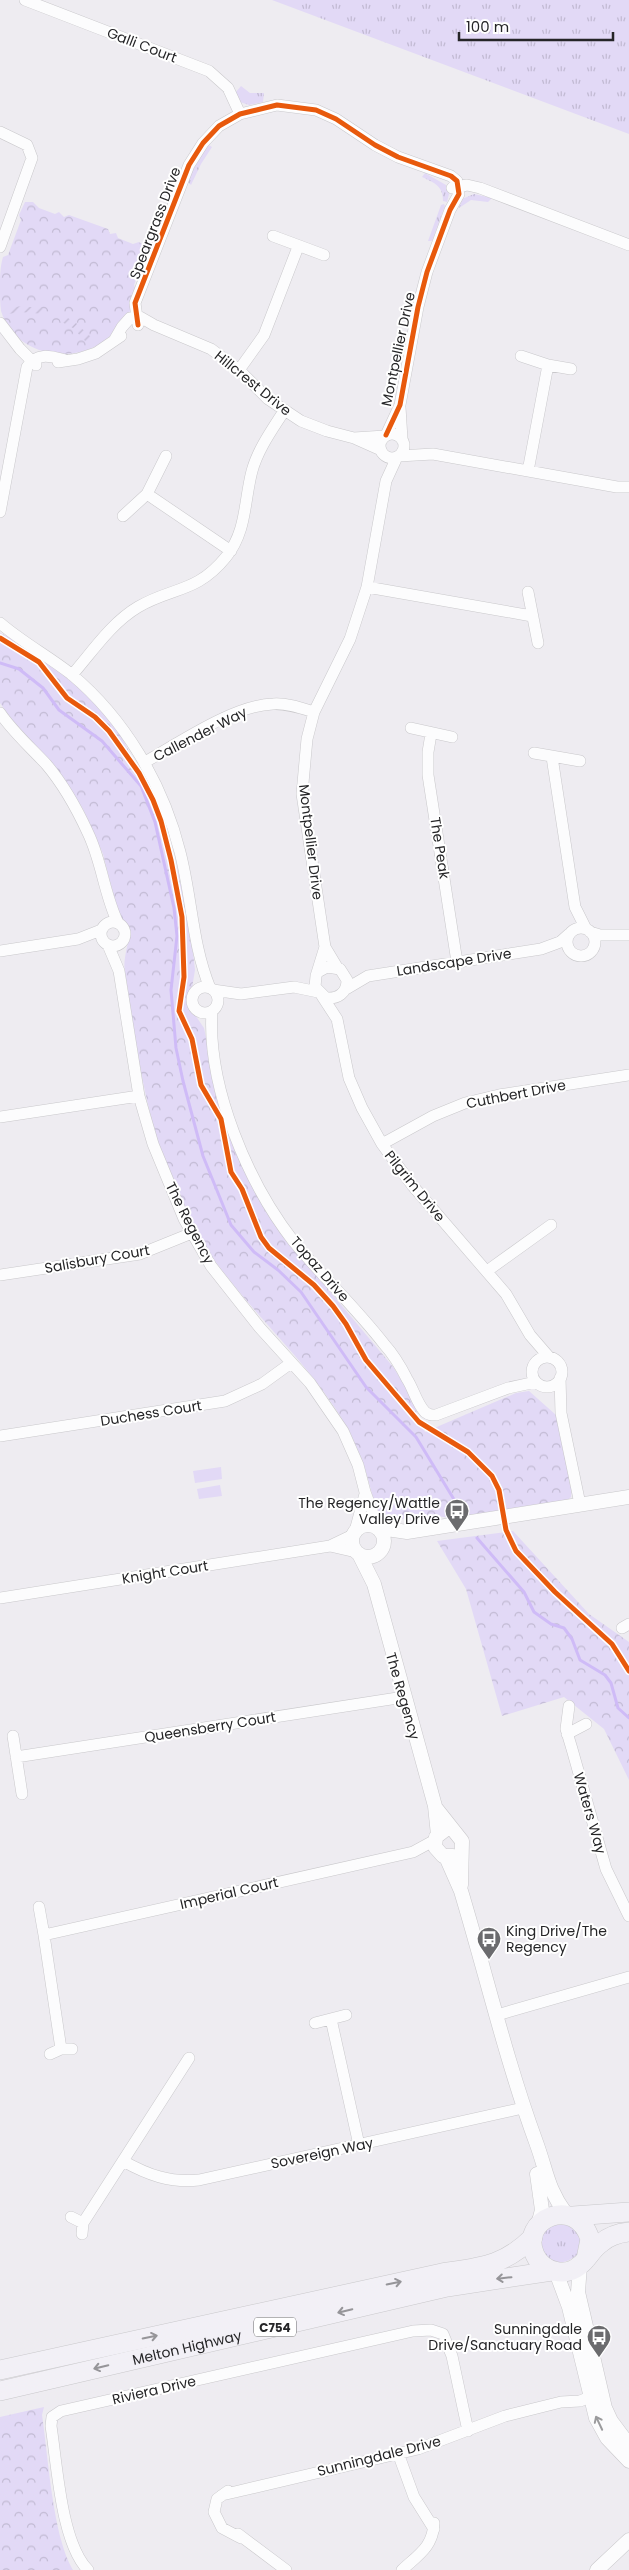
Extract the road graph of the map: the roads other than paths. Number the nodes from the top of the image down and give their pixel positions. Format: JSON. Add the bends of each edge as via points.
{"nodes":[{"id":1,"x":25,"y":0,"type":"edge"},
{"id":2,"x":240,"y":114,"type":"junction"},
{"id":3,"x":0,"y":132,"type":"edge"},
{"id":4,"x":457,"y":188,"type":"junction"},
{"id":5,"x":274,"y":236,"type":"dead end"},
{"id":6,"x":629,"y":244,"type":"edge"},
{"id":7,"x":298,"y":246,"type":"junction"},
{"id":8,"x":0,"y":248,"type":"edge"},
{"id":9,"x":324,"y":255,"type":"dead end"},
{"id":10,"x":138,"y":320,"type":"junction"},
{"id":11,"x":0,"y":323,"type":"edge"},
{"id":12,"x":522,"y":356,"type":"dead end"},
{"id":13,"x":34,"y":362,"type":"junction"},
{"id":14,"x":548,"y":365,"type":"junction"},
{"id":15,"x":571,"y":369,"type":"dead end"},
{"id":16,"x":239,"y":370,"type":"junction"},
{"id":17,"x":400,"y":405,"type":"junction"},
{"id":18,"x":284,"y":412,"type":"junction"},
{"id":19,"x":386,"y":436,"type":"junction"},
{"id":20,"x":354,"y":438,"type":"junction"},
{"id":21,"x":403,"y":440,"type":"junction"},
{"id":22,"x":382,"y":452,"type":"junction"},
{"id":23,"x":433,"y":454,"type":"junction"},
{"id":24,"x":166,"y":456,"type":"dead end"},
{"id":25,"x":398,"y":456,"type":"junction"},
{"id":26,"x":528,"y":471,"type":"junction"},
{"id":27,"x":3,"y":479,"type":"edge"},
{"id":28,"x":386,"y":481,"type":"junction"},
{"id":29,"x":617,"y":487,"type":"junction"},
{"id":30,"x":629,"y":487,"type":"edge"},
{"id":31,"x":629,"y":492,"type":"edge"},
{"id":32,"x":147,"y":494,"type":"junction"},
{"id":33,"x":0,"y":512,"type":"edge"},
{"id":34,"x":124,"y":516,"type":"dead end"},
{"id":35,"x":230,"y":551,"type":"junction"},
{"id":36,"x":367,"y":587,"type":"junction"},
{"id":37,"x":528,"y":592,"type":"dead end"},
{"id":38,"x":532,"y":616,"type":"junction"},
{"id":39,"x":0,"y":623,"type":"edge"},
{"id":40,"x":0,"y":631,"type":"edge"},
{"id":41,"x":16,"y":635,"type":"junction"},
{"id":42,"x":538,"y":643,"type":"dead end"},
{"id":43,"x":72,"y":675,"type":"junction"},
{"id":44,"x":314,"y":712,"type":"junction"},
{"id":45,"x":0,"y":713,"type":"edge"},
{"id":46,"x":411,"y":728,"type":"dead end"},
{"id":47,"x":431,"y":734,"type":"junction"},
{"id":48,"x":452,"y":737,"type":"dead end"},
{"id":49,"x":534,"y":753,"type":"dead end"},
{"id":50,"x":552,"y":757,"type":"junction"},
{"id":51,"x":580,"y":761,"type":"dead end"},
{"id":52,"x":145,"y":762,"type":"junction"},
{"id":53,"x":108,"y":901,"type":"junction"},
{"id":54,"x":575,"y":907,"type":"junction"},
{"id":55,"x":118,"y":923,"type":"junction"},
{"id":56,"x":103,"y":928,"type":"junction"},
{"id":57,"x":588,"y":930,"type":"junction"},
{"id":58,"x":571,"y":933,"type":"junction"},
{"id":59,"x":624,"y":935,"type":"edge"},
{"id":60,"x":78,"y":939,"type":"junction"},
{"id":61,"x":122,"y":941,"type":"junction"},
{"id":62,"x":106,"y":944,"type":"junction"},
{"id":63,"x":325,"y":946,"type":"junction"},
{"id":64,"x":541,"y":949,"type":"junction"},
{"id":65,"x":592,"y":949,"type":"junction"},
{"id":66,"x":0,"y":951,"type":"edge"},
{"id":67,"x":572,"y":952,"type":"junction"},
{"id":68,"x":457,"y":962,"type":"junction"},
{"id":69,"x":200,"y":963,"type":"junction"},
{"id":70,"x":339,"y":968,"type":"junction"},
{"id":71,"x":119,"y":971,"type":"junction"},
{"id":72,"x":317,"y":974,"type":"junction"},
{"id":73,"x":368,"y":976,"type":"junction"},
{"id":74,"x":294,"y":987,"type":"junction"},
{"id":75,"x":211,"y":989,"type":"junction"},
{"id":76,"x":344,"y":991,"type":"junction"},
{"id":77,"x":195,"y":993,"type":"junction"},
{"id":78,"x":241,"y":994,"type":"junction"},
{"id":79,"x":320,"y":994,"type":"junction"},
{"id":80,"x":214,"y":1010,"type":"junction"},
{"id":81,"x":198,"y":1011,"type":"junction"},
{"id":82,"x":337,"y":1018,"type":"junction"},
{"id":83,"x":210,"y":1032,"type":"junction"},
{"id":84,"x":629,"y":1074,"type":"edge"},
{"id":85,"x":139,"y":1096,"type":"junction"},
{"id":86,"x":0,"y":1117,"type":"edge"},
{"id":87,"x":382,"y":1144,"type":"junction"},
{"id":88,"x":551,"y":1225,"type":"dead end"},
{"id":89,"x":192,"y":1233,"type":"junction"},
{"id":90,"x":487,"y":1271,"type":"junction"},
{"id":91,"x":0,"y":1275,"type":"edge"},
{"id":92,"x":530,"y":1335,"type":"junction"},
{"id":93,"x":549,"y":1357,"type":"junction"},
{"id":94,"x":291,"y":1363,"type":"junction"},
{"id":95,"x":534,"y":1366,"type":"junction"},
{"id":96,"x":560,"y":1378,"type":"junction"},
{"id":97,"x":540,"y":1385,"type":"junction"},
{"id":98,"x":508,"y":1388,"type":"junction"},
{"id":99,"x":560,"y":1413,"type":"junction"},
{"id":100,"x":0,"y":1436,"type":"edge"},
{"id":101,"x":365,"y":1492,"type":"junction"},
{"id":102,"x":629,"y":1497,"type":"edge"},
{"id":103,"x":580,"y":1504,"type":"junction"},
{"id":104,"x":379,"y":1528,"type":"junction"},
{"id":105,"x":407,"y":1532,"type":"junction"},
{"id":106,"x":354,"y":1533,"type":"junction"},
{"id":107,"x":330,"y":1546,"type":"junction"},
{"id":108,"x":382,"y":1550,"type":"junction"},
{"id":109,"x":358,"y":1553,"type":"junction"},
{"id":110,"x":374,"y":1584,"type":"junction"},
{"id":111,"x":0,"y":1598,"type":"edge"},
{"id":112,"x":404,"y":1697,"type":"junction"},
{"id":113,"x":569,"y":1706,"type":"dead end"},
{"id":114,"x":586,"y":1724,"type":"dead end"},
{"id":115,"x":567,"y":1734,"type":"junction"},
{"id":116,"x":12,"y":1736,"type":"dead end"},
{"id":117,"x":16,"y":1757,"type":"junction"},
{"id":118,"x":22,"y":1794,"type":"dead end"},
{"id":119,"x":435,"y":1806,"type":"junction"},
{"id":120,"x":455,"y":1831,"type":"junction"},
{"id":121,"x":437,"y":1837,"type":"junction"},
{"id":122,"x":462,"y":1849,"type":"junction"},
{"id":123,"x":414,"y":1852,"type":"junction"},
{"id":124,"x":443,"y":1855,"type":"junction"},
{"id":125,"x":461,"y":1891,"type":"junction"},
{"id":126,"x":39,"y":1907,"type":"dead end"},
{"id":127,"x":629,"y":1916,"type":"edge"},
{"id":128,"x":44,"y":1935,"type":"junction"},
{"id":129,"x":629,"y":1977,"type":"edge"},
{"id":130,"x":346,"y":2015,"type":"dead end"},
{"id":131,"x":497,"y":2015,"type":"junction"},
{"id":132,"x":331,"y":2019,"type":"junction"},
{"id":133,"x":315,"y":2023,"type":"dead end"},
{"id":134,"x":61,"y":2050,"type":"dead end"},
{"id":135,"x":189,"y":2058,"type":"dead end"},
{"id":136,"x":524,"y":2108,"type":"junction"},
{"id":137,"x":359,"y":2145,"type":"junction"},
{"id":138,"x":538,"y":2159,"type":"junction"},
{"id":139,"x":123,"y":2162,"type":"junction"},
{"id":140,"x":629,"y":2212,"type":"edge"},
{"id":141,"x":570,"y":2215,"type":"junction"},
{"id":142,"x":71,"y":2217,"type":"dead end"},
{"id":143,"x":536,"y":2231,"type":"junction"},
{"id":144,"x":629,"y":2232,"type":"edge"},
{"id":145,"x":583,"y":2262,"type":"junction"},
{"id":146,"x":554,"y":2271,"type":"junction"},
{"id":147,"x":0,"y":2370,"type":"edge"},
{"id":148,"x":0,"y":2391,"type":"edge"},
{"id":149,"x":593,"y":2394,"type":"junction"},
{"id":150,"x":472,"y":2429,"type":"junction"},
{"id":151,"x":629,"y":2445,"type":"edge"},
{"id":152,"x":402,"y":2452,"type":"junction"},
{"id":153,"x":629,"y":2461,"type":"edge"},
{"id":154,"x":629,"y":2540,"type":"edge"},
{"id":155,"x":404,"y":2568,"type":"edge"},
{"id":156,"x":88,"y":2570,"type":"edge"},
{"id":157,"x":286,"y":2570,"type":"edge"},
{"id":158,"x":597,"y":2570,"type":"edge"}],
"edges":[{"from":1,"to":2,"type":"street","name":"Galli Court","via":[[210,71],[228,88]]},
{"from":2,"to":4,"type":"street","name":"Speargrass Drive","via":[[277,105],[316,110],[375,145],[427,168]]},
{"from":2,"to":10,"type":"street","name":"Speargrass Drive","via":[[219,126],[189,165],[136,303]]},
{"from":3,"to":8,"type":"street","via":[[27,145],[32,158]]},
{"from":4,"to":6,"type":"street","via":[[490,192]]},
{"from":4,"to":17,"type":"street","name":"Montpellier Drive","via":[[422,289]]},
{"from":5,"to":7,"type":"street"},
{"from":7,"to":9,"type":"street"},
{"from":7,"to":16,"type":"street","via":[[264,335]]},
{"from":10,"to":13,"type":"street","via":[[96,353],[78,359]]},
{"from":10,"to":16,"type":"street","name":"Hillcrest Drive","via":[[201,344]]},
{"from":11,"to":13,"type":"street"},
{"from":12,"to":14,"type":"street"},
{"from":13,"to":27,"type":"street","via":[[23,388]]},
{"from":14,"to":15,"type":"street"},
{"from":14,"to":26,"type":"street"},
{"from":16,"to":18,"type":"street","name":"Hillcrest Drive"},
{"from":17,"to":19,"type":"street","name":"Montpellier Drive"},
{"from":17,"to":21,"type":"street","name":"Montpellier Drive"},
{"from":18,"to":20,"type":"street","name":"Hillcrest Drive","via":[[314,427]]},
{"from":18,"to":35,"type":"street","via":[[255,462],[242,525]]},
{"from":19,"to":20,"type":"street","name":"Hillcrest Drive"},
{"from":19,"to":21,"type":"street","via":[[394,434]]},
{"from":19,"to":22,"type":"street","via":[[381,443]]},
{"from":20,"to":22,"type":"street","name":"Hillcrest Drive"},
{"from":21,"to":23,"type":"street"},
{"from":21,"to":25,"type":"street","via":[[404,449]]},
{"from":22,"to":25,"type":"street","via":[[390,458]]},
{"from":22,"to":28,"type":"street","name":"Montpellier Drive"},
{"from":23,"to":25,"type":"street"},
{"from":23,"to":26,"type":"street"},
{"from":24,"to":32,"type":"street"},
{"from":25,"to":28,"type":"street","name":"Montpellier Drive"},
{"from":26,"to":29,"type":"street"},
{"from":27,"to":33,"type":"street"},
{"from":28,"to":36,"type":"street","name":"Montpellier Drive"},
{"from":29,"to":30,"type":"street"},
{"from":29,"to":31,"type":"street"},
{"from":32,"to":34,"type":"street"},
{"from":32,"to":35,"type":"street"},
{"from":35,"to":43,"type":"street","via":[[203,579],[129,613]]},
{"from":36,"to":38,"type":"street"},
{"from":36,"to":44,"type":"street","name":"Montpellier Drive","via":[[350,639]]},
{"from":37,"to":38,"type":"street"},
{"from":38,"to":42,"type":"street"},
{"from":39,"to":41,"type":"street"},
{"from":40,"to":41,"type":"street"},
{"from":41,"to":43,"type":"street"},
{"from":43,"to":52,"type":"street","via":[[104,707]]},
{"from":44,"to":52,"type":"street","name":"Callender Way","via":[[274,704],[255,706]]},
{"from":44,"to":63,"type":"street","name":"Montpellier Drive","via":[[307,739],[302,794]]},
{"from":45,"to":53,"type":"street","via":[[46,764],[74,807],[94,845]]},
{"from":46,"to":47,"type":"street"},
{"from":47,"to":48,"type":"street"},
{"from":47,"to":68,"type":"street","name":"The Peak","via":[[428,775]]},
{"from":49,"to":50,"type":"street"},
{"from":50,"to":51,"type":"street"},
{"from":50,"to":54,"type":"street"},
{"from":52,"to":69,"type":"street","via":[[160,793],[180,852]]},
{"from":53,"to":55,"type":"street"},
{"from":53,"to":56,"type":"street"},
{"from":54,"to":57,"type":"street"},
{"from":54,"to":58,"type":"street"},
{"from":55,"to":56,"type":"street","via":[[111,922]]},
{"from":55,"to":61,"type":"street","via":[[125,933]]},
{"from":56,"to":60,"type":"street"},
{"from":56,"to":62,"type":"street","via":[[101,936]]},
{"from":57,"to":58,"type":"street"},
{"from":57,"to":59,"type":"street"},
{"from":57,"to":65,"type":"street","via":[[594,938]]},
{"from":58,"to":64,"type":"street","name":"Landscape Drive","via":[[560,942]]},
{"from":58,"to":67,"type":"street","via":[[568,946]]},
{"from":59,"to":65,"type":"street"},
{"from":60,"to":62,"type":"street"},
{"from":60,"to":66,"type":"street"},
{"from":61,"to":62,"type":"street","via":[[116,945]]},
{"from":61,"to":71,"type":"street","name":"The Regency"},
{"from":62,"to":71,"type":"street","name":"The Regency"},
{"from":63,"to":70,"type":"street","name":"Montpellier Drive"},
{"from":63,"to":72,"type":"street","name":"Montpellier Drive"},
{"from":64,"to":67,"type":"street","name":"Landscape Drive"},
{"from":64,"to":68,"type":"street","name":"Landscape Drive"},
{"from":65,"to":67,"type":"street","via":[[580,956]]},
{"from":68,"to":73,"type":"street","name":"Landscape Drive"},
{"from":69,"to":75,"type":"street"},
{"from":69,"to":77,"type":"street"},
{"from":70,"to":72,"type":"street","via":[[327,966]]},
{"from":70,"to":73,"type":"street","name":"Landscape Drive"},
{"from":70,"to":76,"type":"street","via":[[347,980]]},
{"from":71,"to":85,"type":"street","name":"The Regency"},
{"from":72,"to":74,"type":"street"},
{"from":72,"to":79,"type":"street","via":[[315,987]]},
{"from":73,"to":76,"type":"street","name":"Landscape Drive"},
{"from":74,"to":78,"type":"street"},
{"from":74,"to":79,"type":"street"},
{"from":75,"to":77,"type":"street","via":[[201,988]]},
{"from":75,"to":78,"type":"street"},
{"from":75,"to":80,"type":"street","via":[[218,996]]},
{"from":76,"to":79,"type":"street","via":[[331,998]]},
{"from":76,"to":82,"type":"street","name":"Pilgrim Drive"},
{"from":77,"to":81,"type":"street","via":[[192,1001]]},
{"from":78,"to":80,"type":"street"},
{"from":79,"to":82,"type":"street","name":"Pilgrim Drive"},
{"from":80,"to":81,"type":"street"},
{"from":80,"to":83,"type":"street","name":"Topaz Drive"},
{"from":81,"to":83,"type":"street","name":"Topaz Drive"},
{"from":82,"to":87,"type":"street","name":"Pilgrim Drive","via":[[349,1078]]},
{"from":83,"to":98,"type":"street","name":"Topaz Drive","via":[[223,1098],[233,1129],[268,1202],[293,1240],[385,1345],[423,1409],[430,1415],[441,1413]]},
{"from":84,"to":87,"type":"street","name":"Cuthbert Drive","via":[[465,1103],[433,1116]]},
{"from":85,"to":86,"type":"street"},
{"from":85,"to":89,"type":"street","name":"The Regency","via":[[153,1144]]},
{"from":87,"to":90,"type":"street","name":"Pilgrim Drive","via":[[412,1185]]},
{"from":88,"to":90,"type":"street"},
{"from":89,"to":91,"type":"street","name":"Salisbury Court","via":[[140,1254]]},
{"from":89,"to":94,"type":"street","name":"The Regency","via":[[233,1295]]},
{"from":90,"to":92,"type":"street","name":"Pilgrim Drive","via":[[506,1294]]},
{"from":92,"to":93,"type":"street","name":"Pilgrim Drive"},
{"from":92,"to":95,"type":"street","name":"Pilgrim Drive"},
{"from":93,"to":95,"type":"street"},
{"from":93,"to":96,"type":"street","via":[[560,1365]]},
{"from":94,"to":100,"type":"street","name":"Duchess Court","via":[[262,1384],[225,1401]]},
{"from":94,"to":101,"type":"street","name":"The Regency","via":[[326,1405],[343,1432],[358,1465]]},
{"from":95,"to":97,"type":"street"},
{"from":95,"to":98,"type":"street","name":"Topaz Drive"},
{"from":96,"to":97,"type":"street","via":[[554,1385]]},
{"from":96,"to":99,"type":"street"},
{"from":97,"to":98,"type":"street","name":"Topaz Drive"},
{"from":97,"to":99,"type":"street"},
{"from":99,"to":103,"type":"street"},
{"from":101,"to":104,"type":"street","name":"The Regency"},
{"from":101,"to":106,"type":"street","name":"The Regency"},
{"from":102,"to":103,"type":"street"},
{"from":103,"to":105,"type":"street"},
{"from":104,"to":105,"type":"street"},
{"from":104,"to":106,"type":"street","via":[[363,1525]]},
{"from":104,"to":108,"type":"street","via":[[385,1538]]},
{"from":105,"to":108,"type":"street"},
{"from":106,"to":107,"type":"street","name":"Knight Court"},
{"from":106,"to":109,"type":"street","via":[[352,1544]]},
{"from":107,"to":109,"type":"street","name":"Knight Court"},
{"from":107,"to":111,"type":"street","name":"Knight Court"},
{"from":108,"to":109,"type":"street","via":[[373,1556]]},
{"from":108,"to":110,"type":"street","name":"The Regency"},
{"from":109,"to":110,"type":"street","name":"The Regency"},
{"from":110,"to":112,"type":"street","name":"The Regency"},
{"from":112,"to":117,"type":"street","name":"Queensberry Court"},
{"from":112,"to":119,"type":"street","name":"The Regency"},
{"from":113,"to":115,"type":"street","name":"Waters Way"},
{"from":114,"to":115,"type":"street"},
{"from":115,"to":127,"type":"street","name":"Waters Way","via":[[606,1869]]},
{"from":116,"to":117,"type":"street"},
{"from":117,"to":118,"type":"street"},
{"from":119,"to":120,"type":"street","name":"The Regency"},
{"from":119,"to":121,"type":"street","name":"The Regency"},
{"from":120,"to":121,"type":"street","via":[[446,1830]]},
{"from":120,"to":122,"type":"street","via":[[461,1837]]},
{"from":121,"to":123,"type":"street","name":"Imperial Court"},
{"from":121,"to":124,"type":"street","via":[[435,1847]]},
{"from":122,"to":124,"type":"street","via":[[455,1856]]},
{"from":122,"to":125,"type":"street"},
{"from":123,"to":124,"type":"street","name":"Imperial Court"},
{"from":123,"to":128,"type":"street","name":"Imperial Court"},
{"from":124,"to":125,"type":"street"},
{"from":125,"to":131,"type":"street"},
{"from":126,"to":128,"type":"street"},
{"from":128,"to":134,"type":"street"},
{"from":129,"to":131,"type":"street"},
{"from":130,"to":132,"type":"street"},
{"from":131,"to":136,"type":"street"},
{"from":132,"to":133,"type":"street"},
{"from":132,"to":137,"type":"street"},
{"from":135,"to":139,"type":"street"},
{"from":136,"to":137,"type":"street","name":"Sovereign Way"},
{"from":136,"to":138,"type":"street"},
{"from":137,"to":139,"type":"street","name":"Sovereign Way","via":[[189,2181],[159,2178]]},
{"from":138,"to":141,"type":"street","via":[[550,2190]]},
{"from":138,"to":143,"type":"street","via":[[542,2203]]},
{"from":139,"to":142,"type":"street","via":[[83,2229]]},
{"from":140,"to":141,"type":"highway","name":"Melton Highway","number":"C754"},
{"from":141,"to":143,"type":"highway","name":"Melton Highway","number":"C754","via":[[551,2216]]},
{"from":141,"to":145,"type":"highway","via":[[584,2226],[590,2239]]},
{"from":143,"to":146,"type":"highway","via":[[534,2254],[544,2267]]},
{"from":147,"to":143,"type":"highway","name":"Melton Highway","number":"C754","one_way":true,"via":[[442,2273],[492,2265],[507,2258]]},
{"from":144,"to":145,"type":"highway","name":"Melton Highway","number":"C754","via":[[617,2234],[601,2243]]},
{"from":145,"to":146,"type":"highway","name":"Melton Highway","number":"C754","via":[[573,2270]]},
{"from":145,"to":149,"type":"street","via":[[578,2292]]},
{"from":146,"to":148,"type":"highway","name":"Melton Highway","number":"C754","one_way":true,"via":[[447,2287]]},
{"from":146,"to":149,"type":"street","via":[[569,2307]]},
{"from":149,"to":150,"type":"street","name":"Sunningdale Drive","via":[[505,2416]]},
{"from":149,"to":151,"type":"street"},
{"from":153,"to":149,"type":"street","one_way":true,"via":[[603,2432]]},
{"from":150,"to":152,"type":"street","name":"Sunningdale Drive"},
{"from":150,"to":156,"type":"street","name":"Riviera Drive","via":[[452,2356],[441,2332],[413,2331],[56,2413],[51,2426],[69,2535],[76,2555]]},
{"from":152,"to":155,"type":"street","via":[[407,2478],[420,2508],[434,2529],[420,2556]]},
{"from":152,"to":157,"type":"street","name":"Sunningdale Drive","via":[[252,2487],[222,2495],[214,2502],[214,2512],[222,2528]]},
{"from":154,"to":158,"type":"street"}]}
